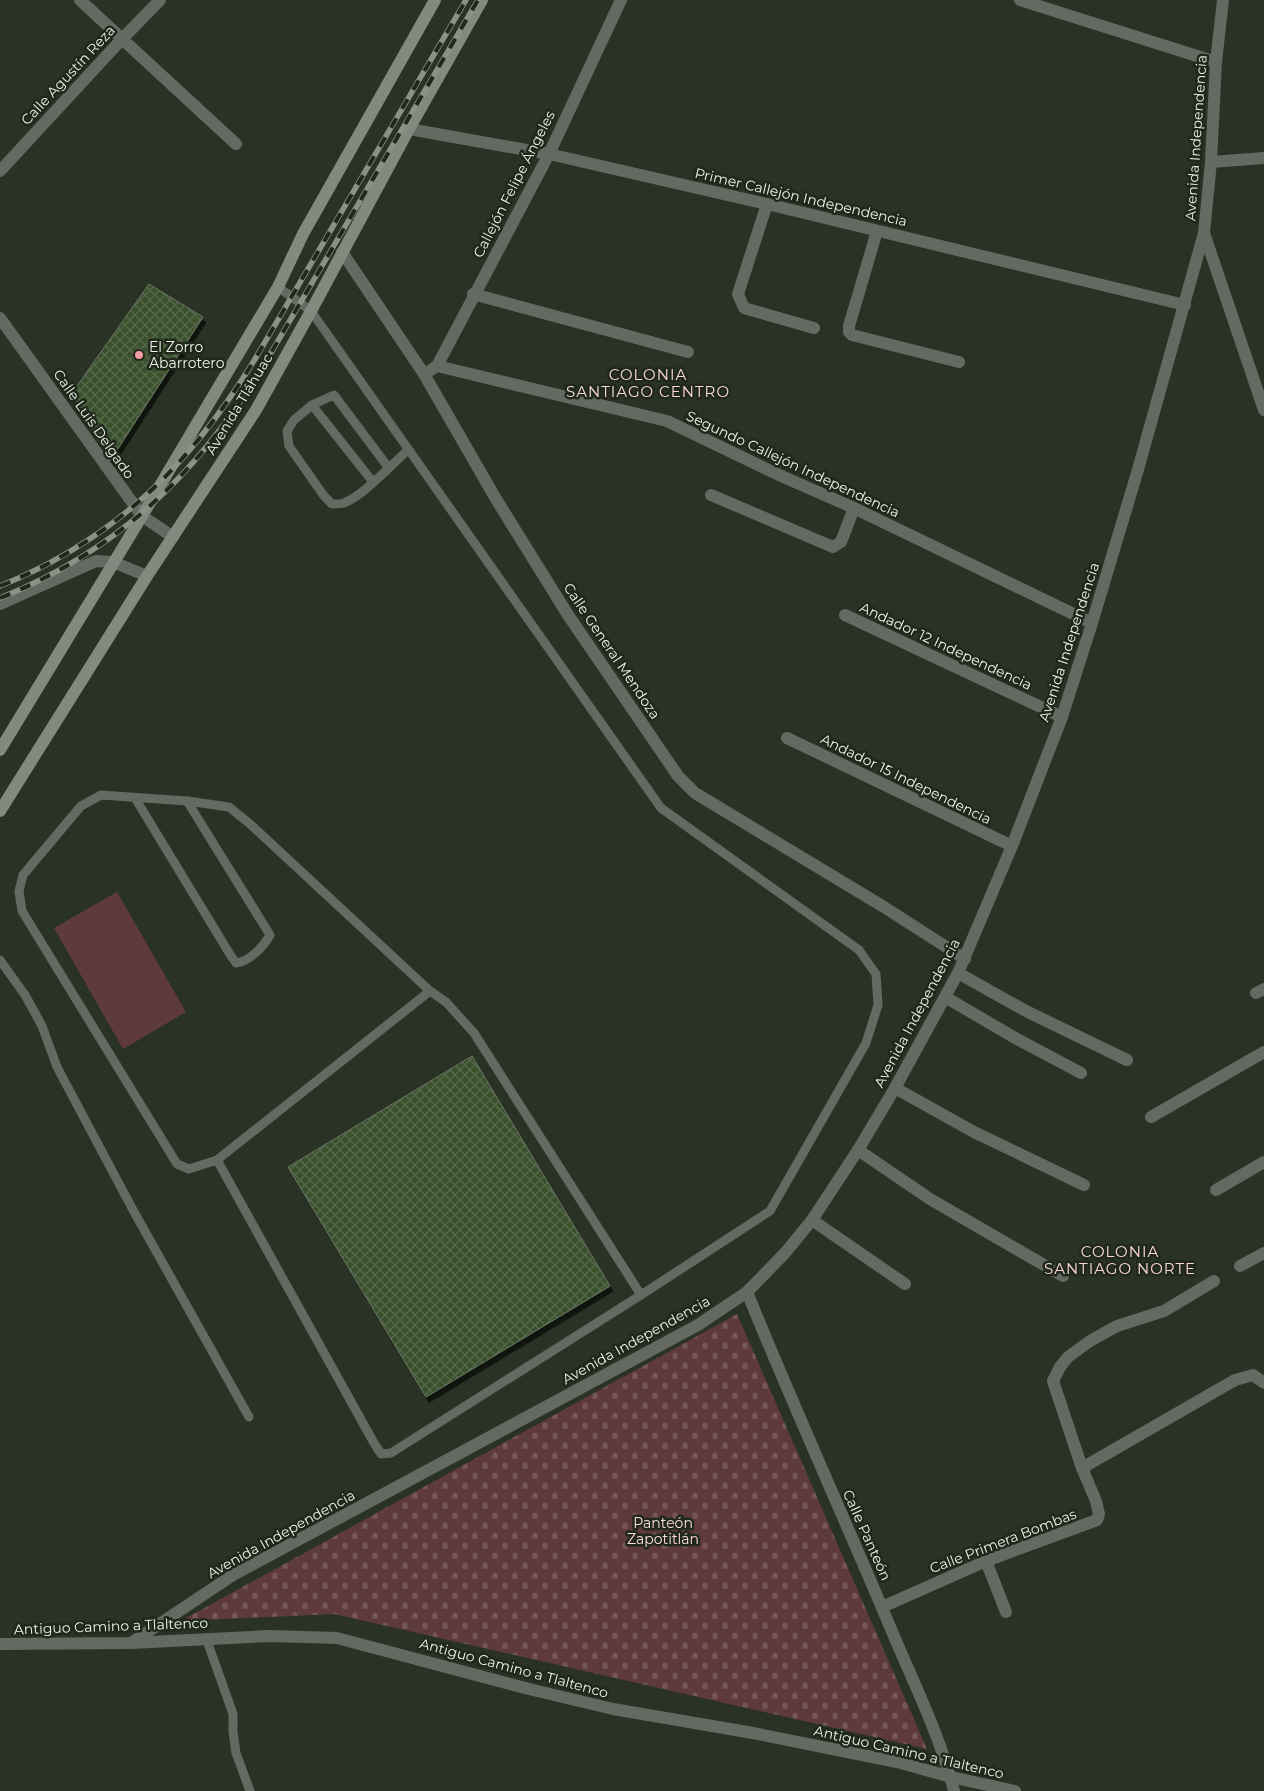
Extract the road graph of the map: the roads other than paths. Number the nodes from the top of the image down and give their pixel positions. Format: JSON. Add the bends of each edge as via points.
{"nodes":[{"id":1,"x":80,"y":0,"type":"edge"},
{"id":2,"x":160,"y":0,"type":"edge"},
{"id":3,"x":435,"y":0,"type":"edge"},
{"id":4,"x":482,"y":0,"type":"edge"},
{"id":5,"x":621,"y":0,"type":"edge"},
{"id":6,"x":1020,"y":0,"type":"edge"},
{"id":7,"x":1223,"y":0,"type":"edge"},
{"id":8,"x":122,"y":39,"type":"junction"},
{"id":9,"x":1216,"y":62,"type":"junction"},
{"id":10,"x":409,"y":129,"type":"junction"},
{"id":11,"x":236,"y":144,"type":"dead end"},
{"id":12,"x":549,"y":154,"type":"junction"},
{"id":13,"x":1264,"y":158,"type":"edge"},
{"id":14,"x":1212,"y":162,"type":"junction"},
{"id":15,"x":0,"y":171,"type":"edge"},
{"id":16,"x":767,"y":204,"type":"junction"},
{"id":17,"x":877,"y":231,"type":"junction"},
{"id":18,"x":1204,"y":233,"type":"junction"},
{"id":19,"x":342,"y":252,"type":"junction"},
{"id":20,"x":278,"y":287,"type":"junction"},
{"id":21,"x":474,"y":294,"type":"junction"},
{"id":22,"x":1185,"y":305,"type":"junction"},
{"id":23,"x":312,"y":311,"type":"junction"},
{"id":24,"x":0,"y":318,"type":"edge"},
{"id":25,"x":814,"y":328,"type":"dead end"},
{"id":26,"x":688,"y":352,"type":"dead end"},
{"id":27,"x":959,"y":362,"type":"dead end"},
{"id":28,"x":437,"y":366,"type":"junction"},
{"id":29,"x":424,"y":374,"type":"junction"},
{"id":30,"x":312,"y":405,"type":"junction"},
{"id":31,"x":1264,"y":410,"type":"edge"},
{"id":32,"x":408,"y":450,"type":"junction"},
{"id":33,"x":388,"y":467,"type":"junction"},
{"id":34,"x":373,"y":482,"type":"junction"},
{"id":35,"x":711,"y":495,"type":"dead end"},
{"id":36,"x":854,"y":508,"type":"junction"},
{"id":37,"x":142,"y":516,"type":"junction"},
{"id":38,"x":174,"y":537,"type":"junction"},
{"id":39,"x":113,"y":562,"type":"junction"},
{"id":40,"x":147,"y":576,"type":"junction"},
{"id":41,"x":0,"y":604,"type":"edge"},
{"id":42,"x":845,"y":615,"type":"dead end"},
{"id":43,"x":1092,"y":623,"type":"junction"},
{"id":44,"x":1062,"y":717,"type":"junction"},
{"id":45,"x":788,"y":738,"type":"dead end"},
{"id":46,"x":0,"y":750,"type":"edge"},
{"id":47,"x":135,"y":798,"type":"junction"},
{"id":48,"x":187,"y":801,"type":"junction"},
{"id":49,"x":0,"y":812,"type":"edge"},
{"id":50,"x":1012,"y":846,"type":"junction"},
{"id":51,"x":965,"y":959,"type":"junction"},
{"id":52,"x":0,"y":960,"type":"edge"},
{"id":53,"x":958,"y":973,"type":"junction"},
{"id":54,"x":430,"y":991,"type":"junction"},
{"id":55,"x":945,"y":997,"type":"junction"},
{"id":56,"x":1264,"y":1052,"type":"edge"},
{"id":57,"x":1127,"y":1060,"type":"dead end"},
{"id":58,"x":1081,"y":1073,"type":"dead end"},
{"id":59,"x":894,"y":1088,"type":"junction"},
{"id":60,"x":1151,"y":1117,"type":"dead end"},
{"id":61,"x":858,"y":1150,"type":"junction"},
{"id":62,"x":217,"y":1160,"type":"junction"},
{"id":63,"x":1264,"y":1162,"type":"edge"},
{"id":64,"x":1084,"y":1185,"type":"dead end"},
{"id":65,"x":1216,"y":1190,"type":"dead end"},
{"id":66,"x":812,"y":1220,"type":"junction"},
{"id":67,"x":1264,"y":1253,"type":"edge"},
{"id":68,"x":1240,"y":1266,"type":"dead end"},
{"id":69,"x":1063,"y":1276,"type":"dead end"},
{"id":70,"x":1214,"y":1282,"type":"dead end"},
{"id":71,"x":905,"y":1284,"type":"dead end"},
{"id":72,"x":747,"y":1292,"type":"junction"},
{"id":73,"x":641,"y":1295,"type":"junction"},
{"id":74,"x":1264,"y":1383,"type":"edge"},
{"id":75,"x":249,"y":1417,"type":"dead end"},
{"id":76,"x":1082,"y":1468,"type":"junction"},
{"id":77,"x":986,"y":1561,"type":"junction"},
{"id":78,"x":882,"y":1607,"type":"junction"},
{"id":79,"x":1006,"y":1612,"type":"dead end"},
{"id":80,"x":206,"y":1638,"type":"junction"},
{"id":81,"x":131,"y":1643,"type":"junction"},
{"id":82,"x":0,"y":1644,"type":"edge"},
{"id":83,"x":951,"y":1777,"type":"junction"},
{"id":84,"x":250,"y":1791,"type":"edge"},
{"id":85,"x":954,"y":1791,"type":"edge"},
{"id":86,"x":1014,"y":1791,"type":"edge"}],
"edges":[{"from":1,"to":8,"type":"street"},
{"from":2,"to":8,"type":"street","name":"Calle Agustín Reza"},
{"from":3,"to":20,"type":"main road","name":"Avenida Tláhuac","via":[[303,234]]},
{"from":4,"to":10,"type":"main road","name":"Avenida Tláhuac"},
{"from":5,"to":12,"type":"street","name":"Callejón Felipe Ángeles"},
{"from":6,"to":9,"type":"street"},
{"from":7,"to":9,"type":"street","name":"Avenida Independencia"},
{"from":8,"to":11,"type":"street"},
{"from":8,"to":15,"type":"street","name":"Calle Agustín Reza"},
{"from":9,"to":14,"type":"street","name":"Avenida Independencia"},
{"from":10,"to":12,"type":"street","name":"Primer Callejón Independencia"},
{"from":10,"to":19,"type":"main road","name":"Avenida Tláhuac"},
{"from":12,"to":16,"type":"street","name":"Primer Callejón Independencia"},
{"from":12,"to":21,"type":"street","name":"Callejón Felipe Ángeles"},
{"from":13,"to":14,"type":"street"},
{"from":14,"to":18,"type":"street","name":"Avenida Independencia"},
{"from":16,"to":17,"type":"street","name":"Primer Callejón Independencia"},
{"from":16,"to":25,"type":"street","via":[[738,294],[740,302],[744,308]]},
{"from":17,"to":22,"type":"street","name":"Primer Callejón Independencia"},
{"from":17,"to":27,"type":"street","via":[[848,332]]},
{"from":18,"to":22,"type":"street","name":"Avenida Independencia"},
{"from":18,"to":31,"type":"street"},
{"from":19,"to":23,"type":"main road","name":"Avenida Tláhuac"},
{"from":19,"to":29,"type":"street","name":"Calle General Mendoza"},
{"from":20,"to":23,"type":"lane"},
{"from":20,"to":37,"type":"main road","name":"Avenida Tláhuac"},
{"from":21,"to":26,"type":"street"},
{"from":21,"to":28,"type":"street","name":"Callejón Felipe Ángeles"},
{"from":22,"to":43,"type":"street","name":"Avenida Independencia"},
{"from":23,"to":32,"type":"lane"},
{"from":23,"to":38,"type":"main road","name":"Avenida Tláhuac","via":[[256,410]]},
{"from":24,"to":37,"type":"street","name":"Calle Luis Delgado"},
{"from":28,"to":29,"type":"street"},
{"from":28,"to":36,"type":"street","name":"Segundo Callejón Independencia","via":[[667,421]]},
{"from":29,"to":51,"type":"street","name":"Calle General Mendoza","via":[[568,615],[678,776],[695,793]]},
{"from":30,"to":33,"type":"lane","via":[[334,395]]},
{"from":30,"to":34,"type":"lane"},
{"from":30,"to":34,"type":"lane","via":[[286,431],[289,446],[324,496],[332,504],[342,504]]},
{"from":32,"to":33,"type":"lane"},
{"from":32,"to":73,"type":"lane","via":[[661,808],[859,950],[876,974],[878,1005],[866,1043],[770,1211]]},
{"from":33,"to":34,"type":"lane"},
{"from":35,"to":36,"type":"street","via":[[833,547],[841,542]]},
{"from":36,"to":43,"type":"street","name":"Segundo Callejón Independencia"},
{"from":37,"to":38,"type":"street","name":"Calle Luis Delgado"},
{"from":37,"to":39,"type":"main road","name":"Avenida Tláhuac"},
{"from":38,"to":40,"type":"main road","name":"Avenida Tláhuac"},
{"from":39,"to":40,"type":"street"},
{"from":39,"to":41,"type":"street","via":[[96,561]]},
{"from":39,"to":46,"type":"main road","name":"Avenida Tláhuac"},
{"from":40,"to":49,"type":"main road","name":"Avenida Tláhuac"},
{"from":42,"to":44,"type":"street","name":"Andador 12 Independencia"},
{"from":43,"to":44,"type":"street","name":"Avenida Independencia"},
{"from":44,"to":50,"type":"street","name":"Avenida Independencia"},
{"from":45,"to":50,"type":"street","name":"Andador 15 Independencia"},
{"from":47,"to":48,"type":"lane"},
{"from":47,"to":48,"type":"lane","via":[[231,956],[236,963],[242,963],[266,943],[270,935]]},
{"from":47,"to":62,"type":"lane","via":[[101,795],[81,806],[23,876],[19,890],[22,911],[177,1164],[189,1169]]},
{"from":48,"to":54,"type":"lane","via":[[229,806]]},
{"from":50,"to":51,"type":"street","name":"Avenida Independencia"},
{"from":51,"to":53,"type":"street","name":"Avenida Independencia"},
{"from":52,"to":75,"type":"lane","via":[[42,1026],[57,1068]]},
{"from":53,"to":55,"type":"street","name":"Avenida Independencia"},
{"from":53,"to":57,"type":"street","via":[[1026,1011]]},
{"from":54,"to":62,"type":"lane"},
{"from":54,"to":73,"type":"lane","via":[[446,1002],[474,1032]]},
{"from":55,"to":58,"type":"street"},
{"from":55,"to":59,"type":"street","name":"Avenida Independencia"},
{"from":56,"to":60,"type":"street"},
{"from":59,"to":61,"type":"street","name":"Avenida Independencia"},
{"from":59,"to":64,"type":"street","via":[[974,1132]]},
{"from":61,"to":66,"type":"street","name":"Avenida Independencia"},
{"from":61,"to":69,"type":"street","via":[[930,1199]]},
{"from":62,"to":73,"type":"lane","via":[[381,1454],[391,1453]]},
{"from":63,"to":65,"type":"street"},
{"from":66,"to":71,"type":"street"},
{"from":66,"to":72,"type":"street","name":"Avenida Independencia"},
{"from":67,"to":68,"type":"street"},
{"from":70,"to":76,"type":"street","name":"Calle Primera Bombas","via":[[1164,1311],[1117,1326],[1090,1340],[1060,1367],[1053,1381]]},
{"from":72,"to":78,"type":"street","name":"Calle Panteón"},
{"from":72,"to":81,"type":"street","name":"Avenida Independencia","via":[[698,1325],[233,1575]]},
{"from":74,"to":76,"type":"street","via":[[1253,1375],[1235,1380]]},
{"from":76,"to":77,"type":"street","name":"Calle Primera Bombas","via":[[1096,1501],[1097,1520]]},
{"from":77,"to":78,"type":"street","name":"Calle Primera Bombas"},
{"from":77,"to":79,"type":"street"},
{"from":78,"to":83,"type":"street","name":"Calle Panteón"},
{"from":80,"to":81,"type":"street","name":"Antiguo Camino a Tlaltenco"},
{"from":80,"to":83,"type":"street","name":"Antiguo Camino a Tlaltenco","via":[[336,1638],[613,1709],[897,1762]]},
{"from":80,"to":84,"type":"lane","via":[[233,1714],[236,1753]]},
{"from":81,"to":82,"type":"street","name":"Antiguo Camino a Tlaltenco"},
{"from":83,"to":85,"type":"street","name":"Calle Panteón"},
{"from":83,"to":86,"type":"street","name":"Antiguo Camino a Tlaltenco"}]}
